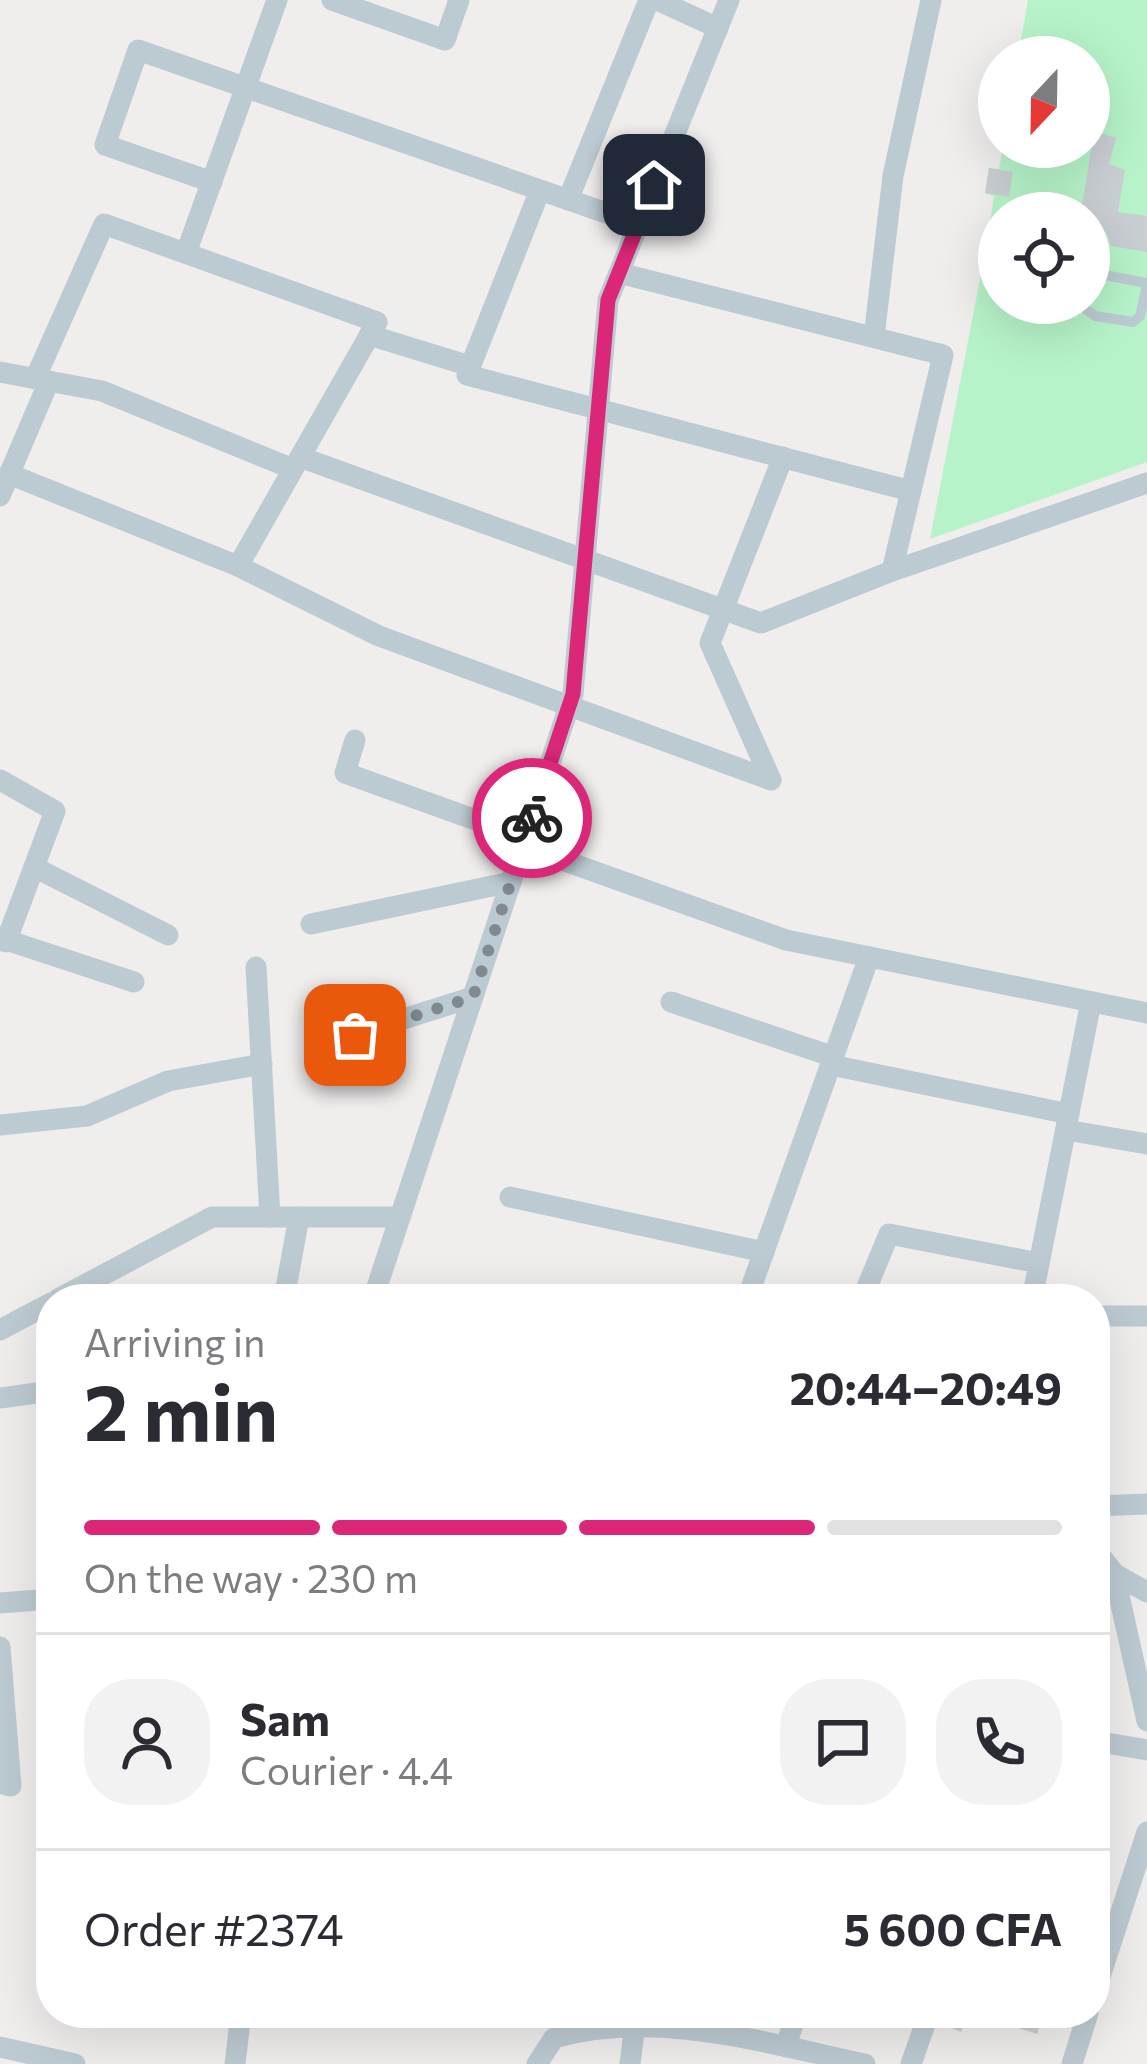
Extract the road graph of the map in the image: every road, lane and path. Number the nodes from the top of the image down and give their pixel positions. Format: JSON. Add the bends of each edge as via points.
{"nodes":[{"id":1,"x":277,"y":0,"type":"edge"},
{"id":2,"x":332,"y":0,"type":"edge"},
{"id":3,"x":460,"y":0,"type":"edge"},
{"id":4,"x":653,"y":0,"type":"edge"},
{"id":5,"x":729,"y":0,"type":"edge"},
{"id":6,"x":931,"y":0,"type":"edge"},
{"id":7,"x":718,"y":28,"type":"junction"},
{"id":8,"x":246,"y":87,"type":"junction"},
{"id":9,"x":212,"y":182,"type":"junction"},
{"id":10,"x":540,"y":190,"type":"junction"},
{"id":11,"x":568,"y":200,"type":"junction"},
{"id":12,"x":638,"y":224,"type":"junction"},
{"id":13,"x":186,"y":253,"type":"junction"},
{"id":14,"x":619,"y":273,"type":"junction"},
{"id":15,"x":1110,"y":277,"type":"edge"},
{"id":16,"x":1147,"y":285,"type":"edge"},
{"id":17,"x":1110,"y":318,"type":"edge"},
{"id":18,"x":369,"y":335,"type":"junction"},
{"id":19,"x":874,"y":337,"type":"junction"},
{"id":20,"x":470,"y":366,"type":"junction"},
{"id":21,"x":0,"y":372,"type":"edge"},
{"id":22,"x":42,"y":380,"type":"junction"},
{"id":23,"x":598,"y":409,"type":"junction"},
{"id":24,"x":783,"y":457,"type":"junction"},
{"id":25,"x":296,"y":463,"type":"junction"},
{"id":26,"x":1147,"y":483,"type":"edge"},
{"id":27,"x":4,"y":485,"type":"edge"},
{"id":28,"x":911,"y":491,"type":"junction"},
{"id":29,"x":585,"y":560,"type":"junction"},
{"id":30,"x":238,"y":566,"type":"junction"},
{"id":31,"x":892,"y":571,"type":"junction"},
{"id":32,"x":724,"y":609,"type":"junction"},
{"id":33,"x":569,"y":706,"type":"junction"},
{"id":34,"x":355,"y":740,"type":"dead end"},
{"id":35,"x":0,"y":781,"type":"edge"},
{"id":36,"x":524,"y":842,"type":"junction"},
{"id":37,"x":34,"y":868,"type":"junction"},
{"id":38,"x":511,"y":882,"type":"junction"},
{"id":39,"x":311,"y":924,"type":"dead end"},
{"id":40,"x":168,"y":935,"type":"dead end"},
{"id":41,"x":3,"y":940,"type":"edge"},
{"id":42,"x":869,"y":957,"type":"junction"},
{"id":43,"x":256,"y":967,"type":"dead end"},
{"id":44,"x":134,"y":982,"type":"dead end"},
{"id":45,"x":473,"y":997,"type":"junction"},
{"id":46,"x":671,"y":1002,"type":"dead end"},
{"id":47,"x":1091,"y":1002,"type":"junction"},
{"id":48,"x":1147,"y":1013,"type":"edge"},
{"id":49,"x":315,"y":1047,"type":"dead end"},
{"id":50,"x":832,"y":1061,"type":"junction"},
{"id":51,"x":262,"y":1064,"type":"junction"},
{"id":52,"x":1067,"y":1122,"type":"junction"},
{"id":53,"x":0,"y":1124,"type":"edge"},
{"id":54,"x":1147,"y":1144,"type":"edge"},
{"id":55,"x":510,"y":1197,"type":"dead end"},
{"id":56,"x":270,"y":1217,"type":"junction"},
{"id":57,"x":299,"y":1217,"type":"junction"},
{"id":58,"x":400,"y":1217,"type":"junction"},
{"id":59,"x":764,"y":1252,"type":"junction"},
{"id":60,"x":1039,"y":1263,"type":"junction"},
{"id":61,"x":86,"y":1284,"type":"edge"},
{"id":62,"x":287,"y":1284,"type":"edge"},
{"id":63,"x":378,"y":1284,"type":"edge"},
{"id":64,"x":752,"y":1284,"type":"edge"},
{"id":65,"x":868,"y":1284,"type":"edge"},
{"id":66,"x":1035,"y":1284,"type":"edge"},
{"id":67,"x":36,"y":1311,"type":"edge"},
{"id":68,"x":1110,"y":1316,"type":"edge"},
{"id":69,"x":1147,"y":1316,"type":"edge"},
{"id":70,"x":0,"y":1330,"type":"edge"},
{"id":71,"x":36,"y":1393,"type":"edge"},
{"id":72,"x":0,"y":1398,"type":"edge"},
{"id":73,"x":1147,"y":1504,"type":"edge"},
{"id":74,"x":1110,"y":1505,"type":"edge"},
{"id":75,"x":1110,"y":1573,"type":"edge"},
{"id":76,"x":1110,"y":1588,"type":"edge"},
{"id":77,"x":1147,"y":1592,"type":"edge"},
{"id":78,"x":36,"y":1600,"type":"edge"},
{"id":79,"x":0,"y":1603,"type":"edge"},
{"id":80,"x":0,"y":1647,"type":"edge"},
{"id":81,"x":1147,"y":1721,"type":"edge"},
{"id":82,"x":1110,"y":1744,"type":"edge"},
{"id":83,"x":1147,"y":1750,"type":"edge"},
{"id":84,"x":0,"y":1784,"type":"edge"},
{"id":85,"x":1147,"y":1832,"type":"edge"},
{"id":86,"x":1110,"y":1946,"type":"edge"},
{"id":87,"x":239,"y":2028,"type":"edge"},
{"id":88,"x":575,"y":2028,"type":"edge"},
{"id":89,"x":634,"y":2028,"type":"edge"},
{"id":90,"x":652,"y":2028,"type":"edge"},
{"id":91,"x":792,"y":2028,"type":"edge"},
{"id":92,"x":924,"y":2028,"type":"edge"},
{"id":93,"x":1083,"y":2028,"type":"edge"},
{"id":94,"x":0,"y":2047,"type":"edge"},
{"id":95,"x":786,"y":2047,"type":"junction"},
{"id":96,"x":756,"y":2052,"type":"edge"},
{"id":97,"x":75,"y":2064,"type":"edge"},
{"id":98,"x":235,"y":2064,"type":"edge"},
{"id":99,"x":537,"y":2064,"type":"edge"},
{"id":100,"x":630,"y":2064,"type":"edge"},
{"id":101,"x":865,"y":2064,"type":"edge"},
{"id":102,"x":911,"y":2064,"type":"edge"},
{"id":103,"x":1072,"y":2064,"type":"edge"}],
"edges":[{"from":1,"to":8,"type":"street"},
{"from":2,"to":3,"type":"street","via":[[445,40]]},
{"from":4,"to":7,"type":"street"},
{"from":4,"to":11,"type":"street"},
{"from":5,"to":7,"type":"street"},
{"from":6,"to":19,"type":"street","via":[[892,176]]},
{"from":7,"to":12,"type":"street"},
{"from":8,"to":9,"type":"street"},
{"from":8,"to":9,"type":"street","via":[[138,50],[105,145]]},
{"from":8,"to":10,"type":"street"},
{"from":9,"to":13,"type":"street"},
{"from":10,"to":11,"type":"street"},
{"from":10,"to":20,"type":"street"},
{"from":11,"to":12,"type":"street"},
{"from":12,"to":14,"type":"street"},
{"from":13,"to":18,"type":"street","via":[[376,322]]},
{"from":13,"to":22,"type":"street","via":[[104,224]]},
{"from":14,"to":19,"type":"street"},
{"from":14,"to":23,"type":"street","via":[[608,300]]},
{"from":15,"to":16,"type":"lane"},
{"from":16,"to":17,"type":"lane","via":[[1140,316]]},
{"from":18,"to":20,"type":"street"},
{"from":18,"to":25,"type":"street"},
{"from":19,"to":28,"type":"street","via":[[943,355]]},
{"from":20,"to":23,"type":"street","via":[[467,374]]},
{"from":21,"to":22,"type":"street"},
{"from":22,"to":25,"type":"street","via":[[102,391]]},
{"from":22,"to":27,"type":"street"},
{"from":23,"to":24,"type":"street"},
{"from":23,"to":29,"type":"street"},
{"from":24,"to":28,"type":"street"},
{"from":24,"to":32,"type":"street"},
{"from":25,"to":29,"type":"street"},
{"from":25,"to":30,"type":"street"},
{"from":26,"to":31,"type":"street"},
{"from":27,"to":30,"type":"street"},
{"from":28,"to":31,"type":"street"},
{"from":29,"to":32,"type":"street"},
{"from":29,"to":33,"type":"street"},
{"from":30,"to":33,"type":"street","via":[[379,636]]},
{"from":31,"to":32,"type":"street","via":[[761,623]]},
{"from":32,"to":33,"type":"street","via":[[710,643],[771,780]]},
{"from":33,"to":36,"type":"street"},
{"from":34,"to":36,"type":"street","via":[[345,772]]},
{"from":35,"to":37,"type":"street","via":[[55,811]]},
{"from":36,"to":38,"type":"street"},
{"from":36,"to":42,"type":"street","via":[[786,940]]},
{"from":37,"to":40,"type":"street"},
{"from":37,"to":41,"type":"street"},
{"from":38,"to":39,"type":"street"},
{"from":38,"to":45,"type":"street"},
{"from":41,"to":44,"type":"street"},
{"from":42,"to":47,"type":"street"},
{"from":42,"to":50,"type":"street"},
{"from":43,"to":51,"type":"street"},
{"from":45,"to":49,"type":"street"},
{"from":45,"to":58,"type":"street"},
{"from":46,"to":50,"type":"street"},
{"from":47,"to":48,"type":"street"},
{"from":47,"to":52,"type":"street"},
{"from":50,"to":52,"type":"street"},
{"from":50,"to":59,"type":"street"},
{"from":51,"to":53,"type":"street","via":[[168,1082],[87,1116]]},
{"from":51,"to":56,"type":"street"},
{"from":52,"to":54,"type":"street"},
{"from":52,"to":60,"type":"street"},
{"from":55,"to":59,"type":"street"},
{"from":56,"to":57,"type":"street"},
{"from":56,"to":61,"type":"street","via":[[212,1217]]},
{"from":57,"to":58,"type":"street"},
{"from":57,"to":62,"type":"street"},
{"from":58,"to":63,"type":"street"},
{"from":59,"to":64,"type":"street"},
{"from":60,"to":65,"type":"street","via":[[889,1234]]},
{"from":60,"to":66,"type":"street"},
{"from":67,"to":70,"type":"street"},
{"from":68,"to":69,"type":"street"},
{"from":71,"to":72,"type":"street"},
{"from":73,"to":74,"type":"street"},
{"from":75,"to":77,"type":"street"},
{"from":76,"to":81,"type":"street"},
{"from":78,"to":79,"type":"street"},
{"from":80,"to":84,"type":"street","via":[[11,1786]]},
{"from":82,"to":83,"type":"street"},
{"from":85,"to":86,"type":"street"},
{"from":87,"to":98,"type":"street"},
{"from":88,"to":99,"type":"street","via":[[554,2038]]},
{"from":89,"to":100,"type":"street"},
{"from":90,"to":96,"type":"street"},
{"from":91,"to":95,"type":"street"},
{"from":92,"to":102,"type":"street"},
{"from":93,"to":103,"type":"street"},
{"from":94,"to":97,"type":"street"},
{"from":95,"to":96,"type":"street"},
{"from":95,"to":101,"type":"street"}]}
